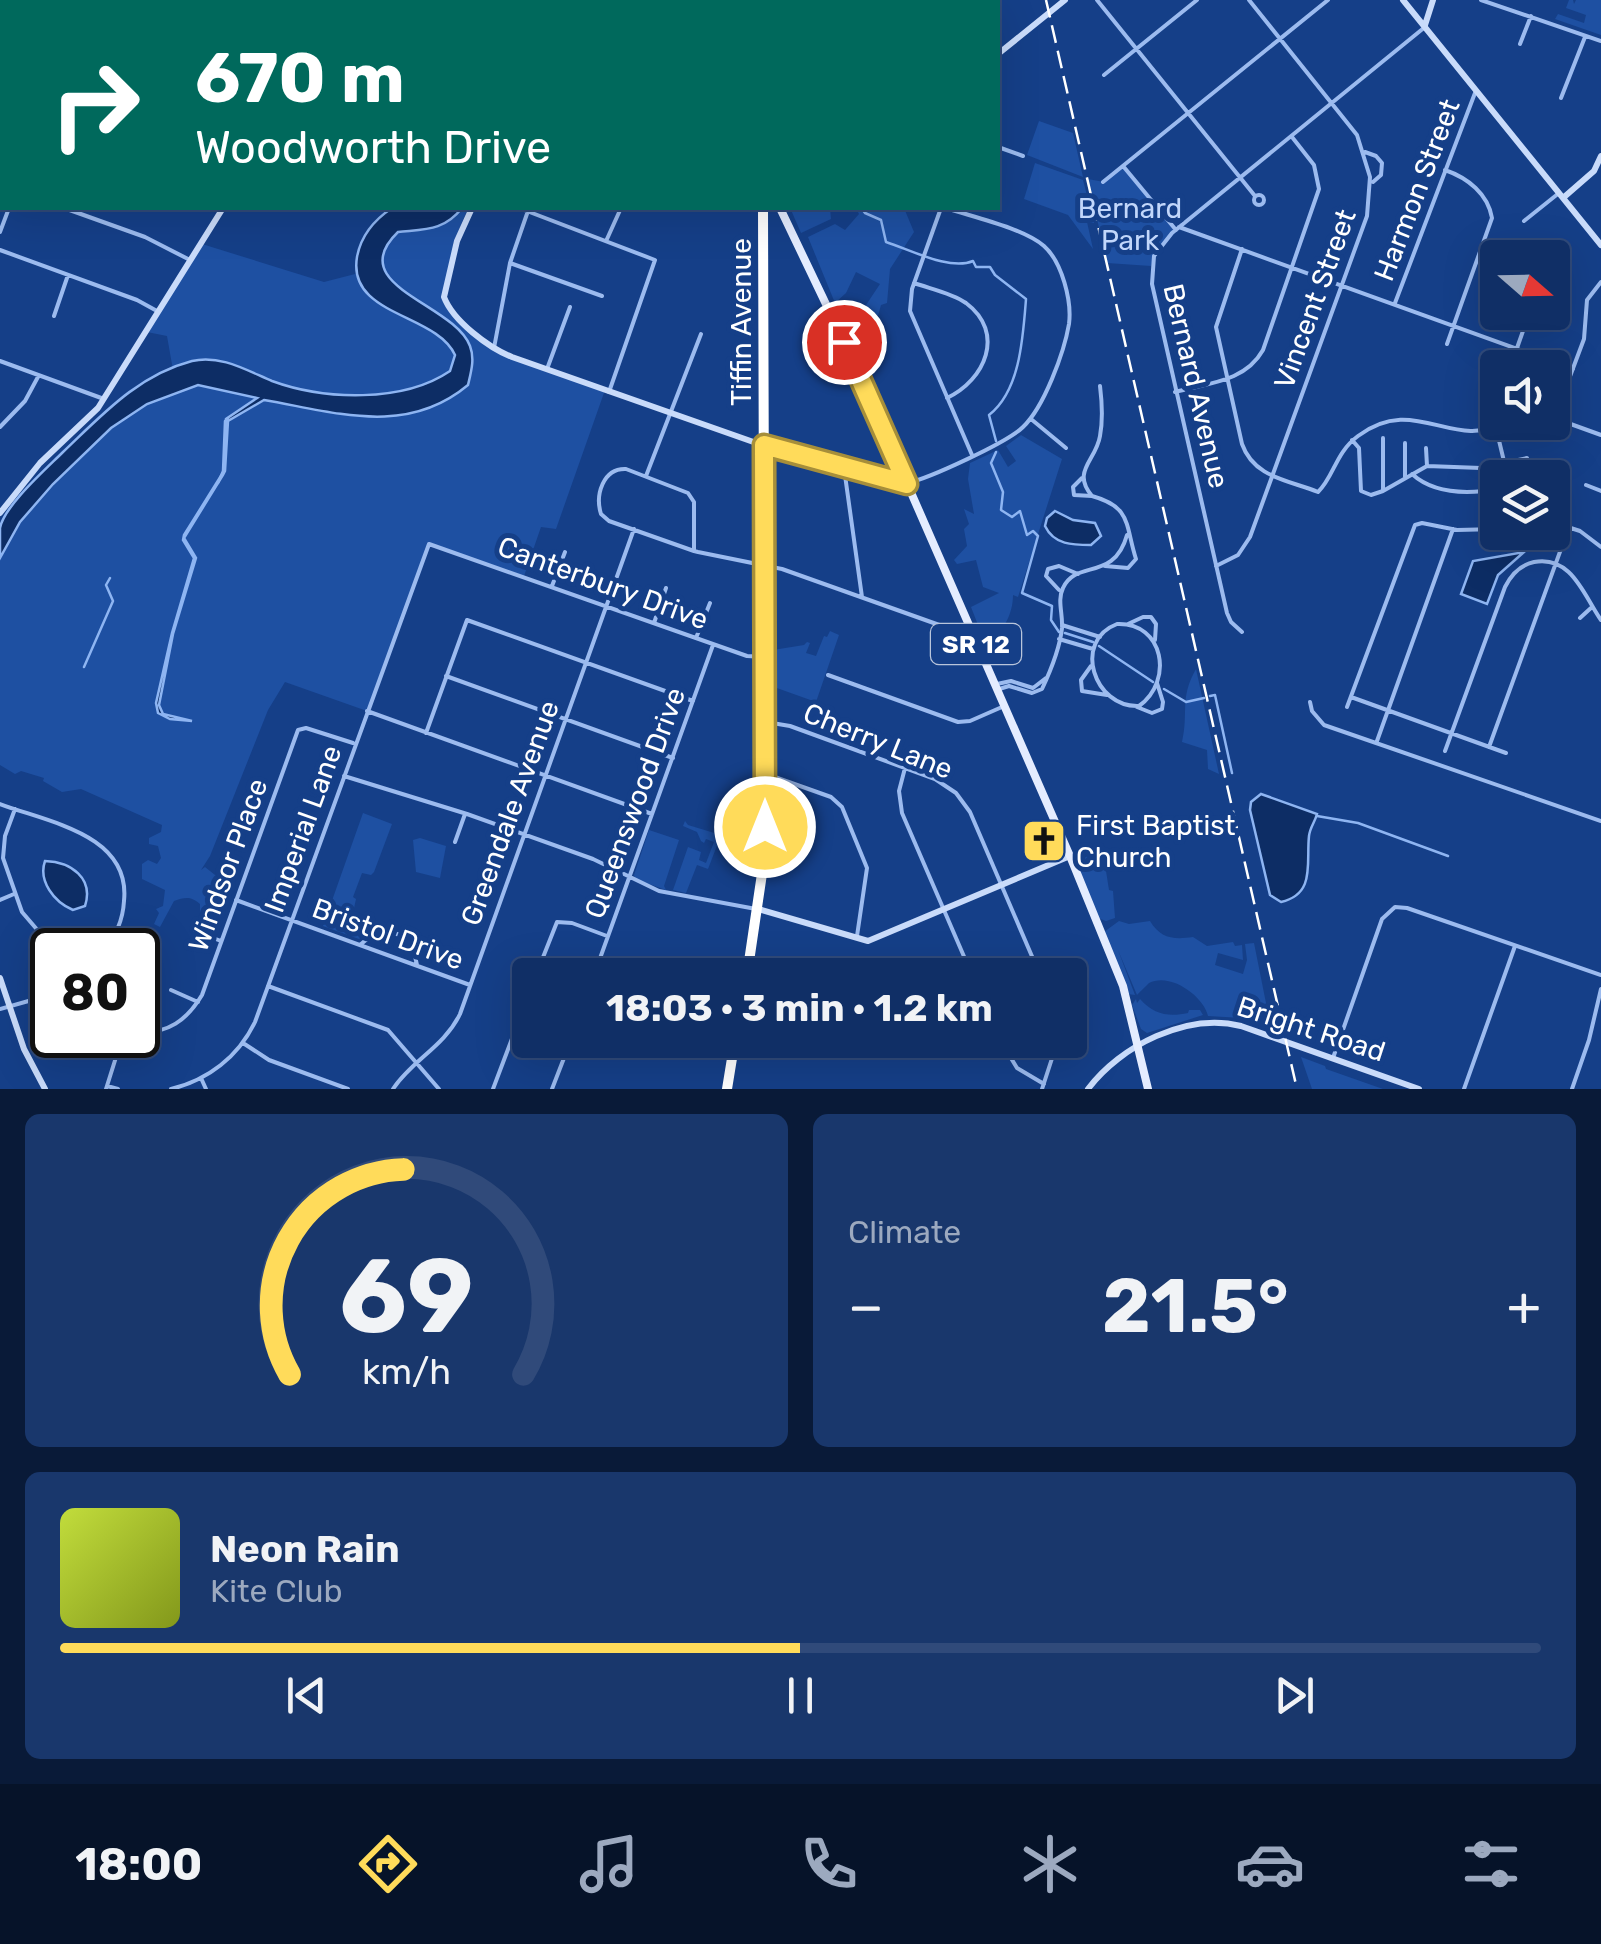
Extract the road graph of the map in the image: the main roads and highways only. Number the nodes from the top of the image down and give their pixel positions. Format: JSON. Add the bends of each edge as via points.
{"nodes":[{"id":1,"x":763,"y":210,"type":"edge"},
{"id":2,"x":781,"y":210,"type":"edge"},
{"id":3,"x":750,"y":958,"type":"edge"},
{"id":4,"x":733,"y":1058,"type":"edge"},
{"id":5,"x":727,"y":1089,"type":"edge"},
{"id":6,"x":1148,"y":1089,"type":"edge"}],
"edges":[{"from":1,"to":3,"type":"highway","name":"Tiffin Avenue","via":[[764,843]]},
{"from":2,"to":6,"type":"main road","number":"SR 12","via":[[1070,856],[1120,978]]},
{"from":4,"to":5,"type":"highway"}]}
